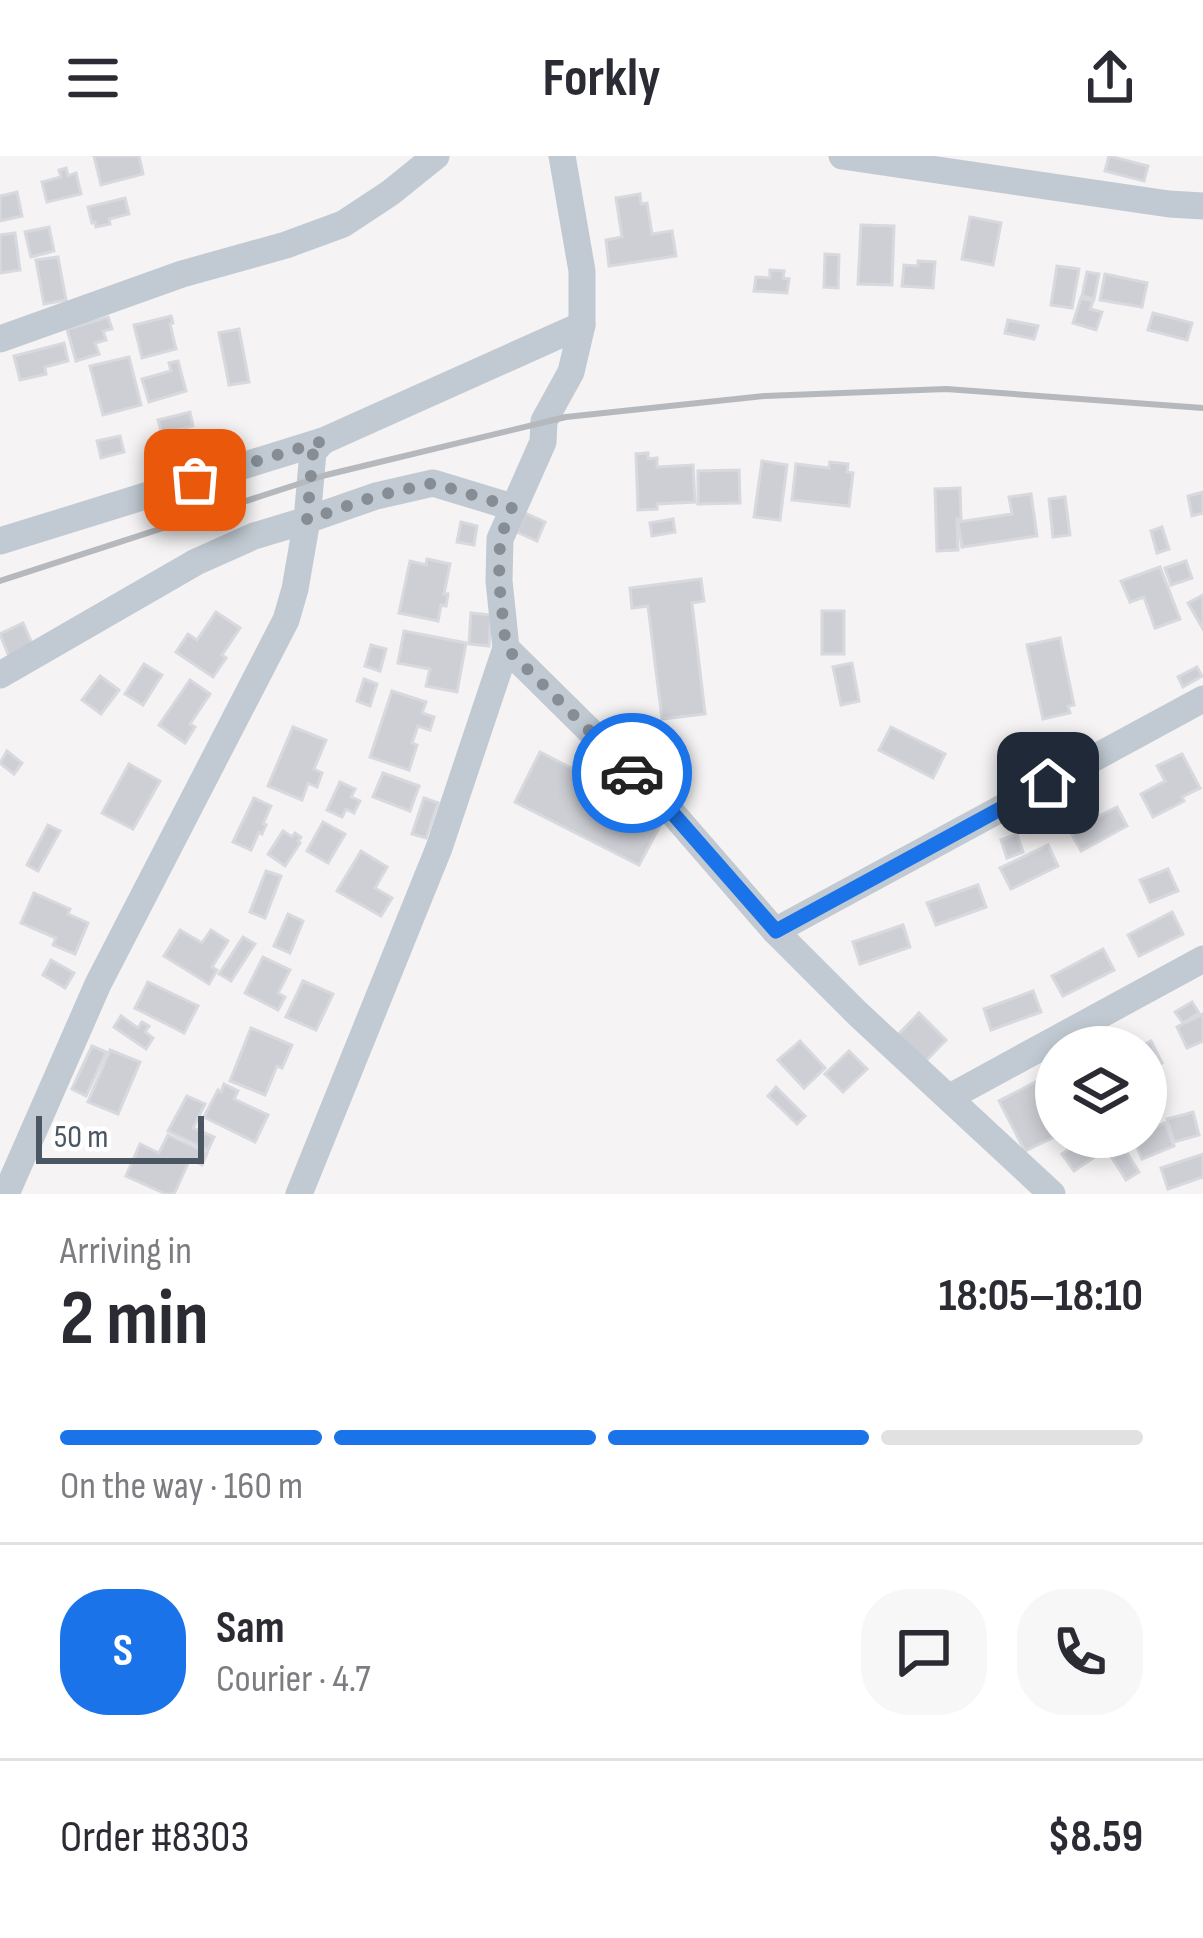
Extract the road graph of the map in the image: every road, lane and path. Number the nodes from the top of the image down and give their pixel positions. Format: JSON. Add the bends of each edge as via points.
{"nodes":[{"id":1,"x":436,"y":156,"type":"edge"},
{"id":2,"x":562,"y":156,"type":"edge"},
{"id":3,"x":842,"y":156,"type":"edge"},
{"id":4,"x":1203,"y":181,"type":"edge"},
{"id":5,"x":1169,"y":204,"type":"junction"},
{"id":6,"x":1203,"y":206,"type":"edge"},
{"id":7,"x":582,"y":326,"type":"junction"},
{"id":8,"x":0,"y":339,"type":"edge"},
{"id":9,"x":323,"y":441,"type":"junction"},
{"id":10,"x":512,"y":507,"type":"junction"},
{"id":11,"x":307,"y":520,"type":"junction"},
{"id":12,"x":0,"y":541,"type":"edge"},
{"id":13,"x":506,"y":648,"type":"junction"},
{"id":14,"x":0,"y":674,"type":"edge"},
{"id":15,"x":1203,"y":699,"type":"edge"},
{"id":16,"x":776,"y":931,"type":"junction"},
{"id":17,"x":1203,"y":959,"type":"edge"},
{"id":18,"x":950,"y":1097,"type":"junction"},
{"id":19,"x":7,"y":1194,"type":"edge"},
{"id":20,"x":299,"y":1194,"type":"edge"},
{"id":21,"x":1052,"y":1194,"type":"edge"}],
"edges":[{"from":1,"to":8,"type":"street","via":[[343,224]]},
{"from":2,"to":7,"type":"street","via":[[582,271]]},
{"from":3,"to":5,"type":"street"},
{"from":4,"to":5,"type":"street"},
{"from":5,"to":6,"type":"street"},
{"from":7,"to":9,"type":"street"},
{"from":7,"to":10,"type":"street","via":[[571,372]]},
{"from":9,"to":11,"type":"street","via":[[313,452]]},
{"from":9,"to":12,"type":"street"},
{"from":10,"to":11,"type":"street","via":[[433,483]]},
{"from":10,"to":13,"type":"street","via":[[500,539]]},
{"from":11,"to":14,"type":"street","via":[[196,562]]},
{"from":11,"to":19,"type":"street","via":[[286,620],[98,984]]},
{"from":13,"to":16,"type":"street","via":[[669,809]]},
{"from":13,"to":20,"type":"street","via":[[439,848]]},
{"from":15,"to":16,"type":"street"},
{"from":16,"to":18,"type":"street"},
{"from":17,"to":18,"type":"street"},
{"from":18,"to":21,"type":"street"}]}
